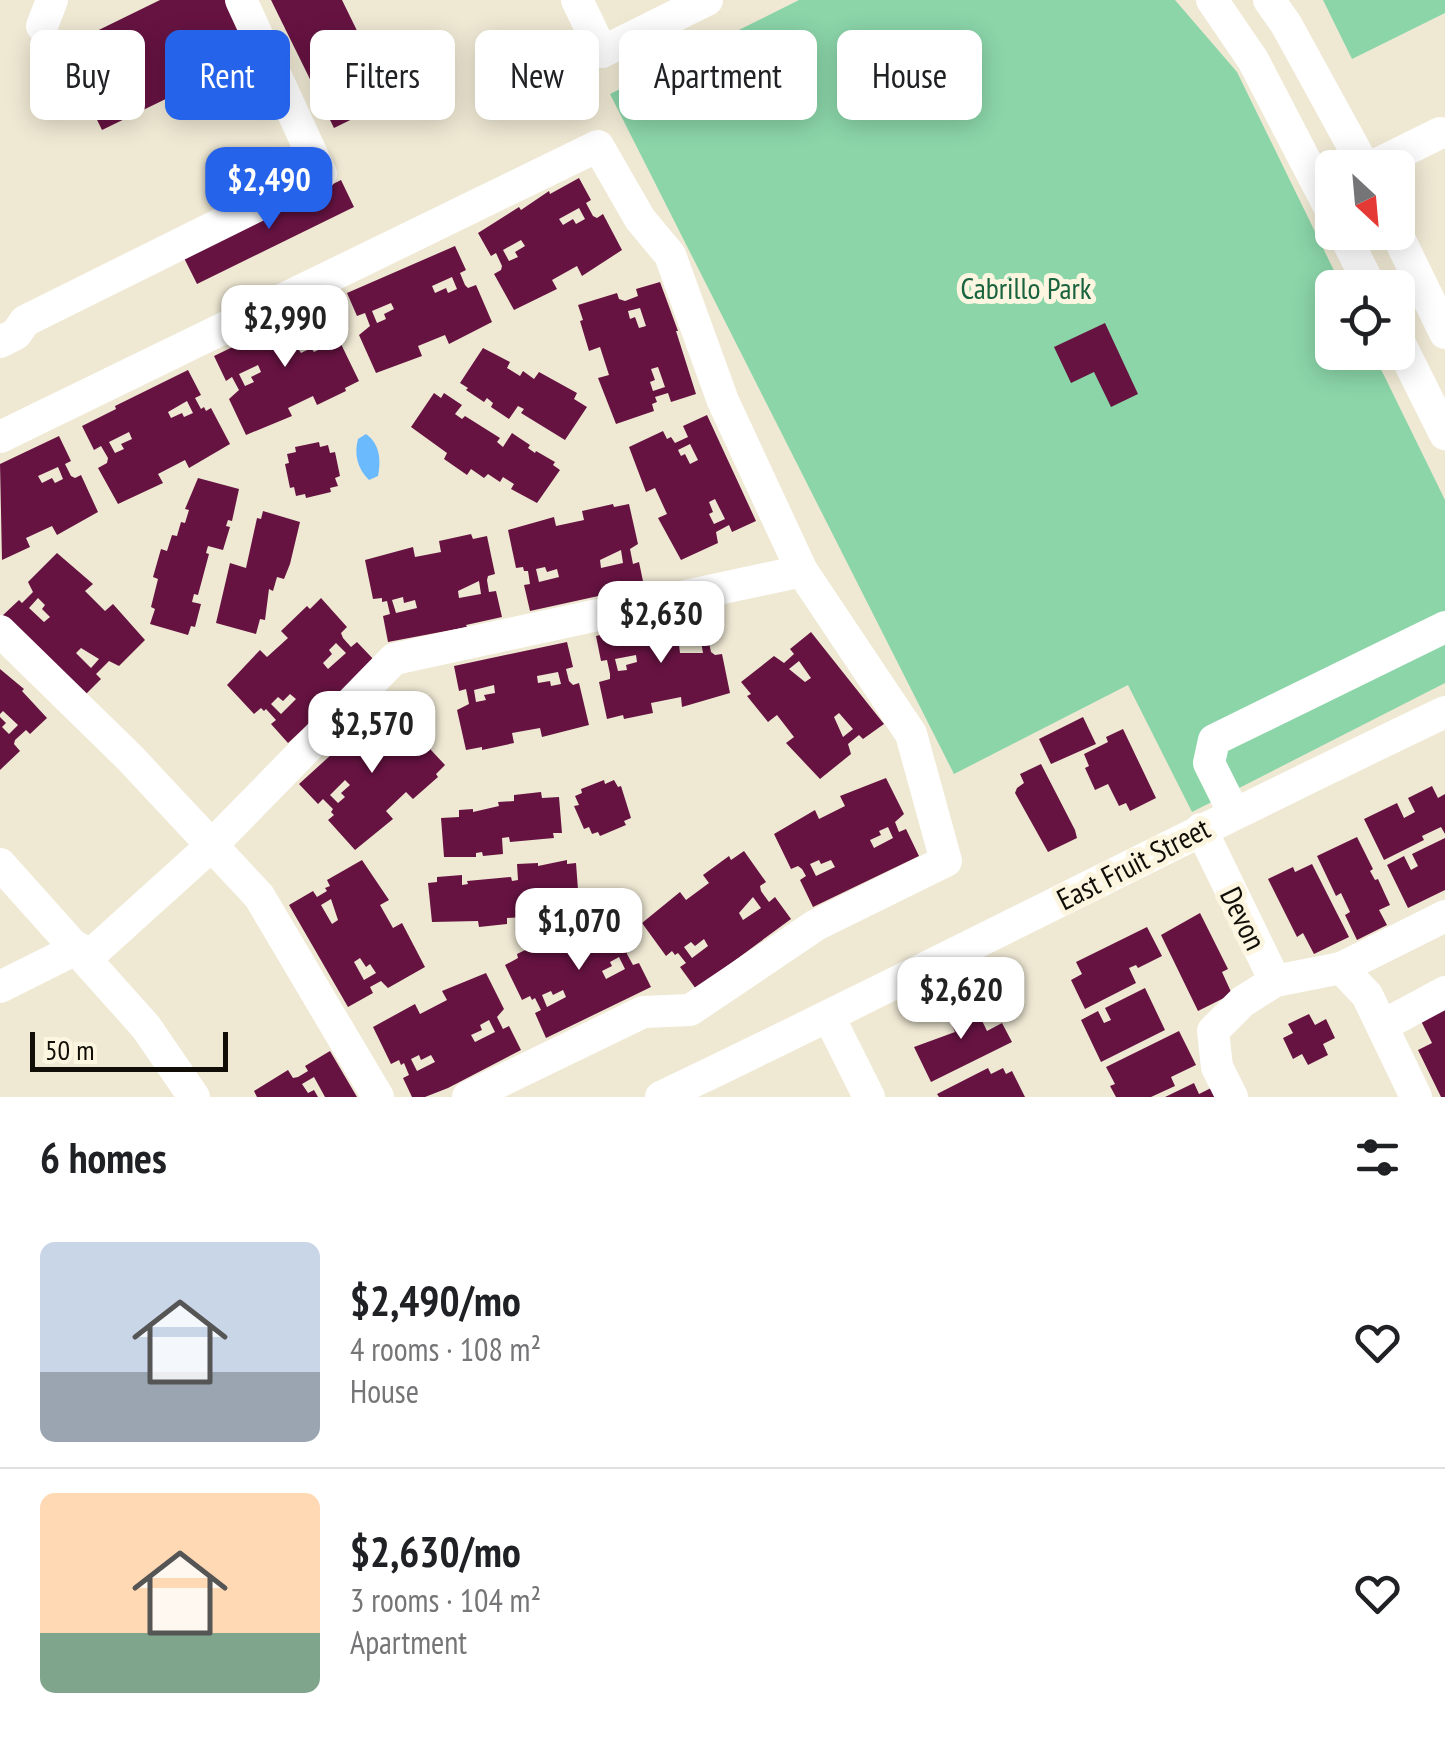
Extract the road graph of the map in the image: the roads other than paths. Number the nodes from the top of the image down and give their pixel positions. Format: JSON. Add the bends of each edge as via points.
{"nodes":[{"id":1,"x":241,"y":0,"type":"edge"},
{"id":2,"x":576,"y":0,"type":"edge"},
{"id":3,"x":707,"y":0,"type":"edge"},
{"id":4,"x":1212,"y":0,"type":"edge"},
{"id":5,"x":1269,"y":0,"type":"edge"},
{"id":6,"x":1440,"y":133,"type":"dead end"},
{"id":7,"x":1357,"y":150,"type":"edge"},
{"id":8,"x":1405,"y":150,"type":"edge"},
{"id":9,"x":1315,"y":171,"type":"edge"},
{"id":10,"x":1405,"y":250,"type":"edge"},
{"id":11,"x":1445,"y":333,"type":"edge"},
{"id":12,"x":0,"y":342,"type":"edge"},
{"id":13,"x":1413,"y":370,"type":"edge"},
{"id":14,"x":1445,"y":434,"type":"edge"},
{"id":15,"x":0,"y":437,"type":"edge"},
{"id":16,"x":802,"y":571,"type":"junction"},
{"id":17,"x":1445,"y":627,"type":"edge"},
{"id":18,"x":0,"y":631,"type":"edge"},
{"id":19,"x":1445,"y":712,"type":"edge"},
{"id":20,"x":1234,"y":813,"type":"junction"},
{"id":21,"x":1200,"y":829,"type":"junction"},
{"id":22,"x":212,"y":846,"type":"junction"},
{"id":23,"x":0,"y":864,"type":"edge"},
{"id":24,"x":1445,"y":916,"type":"edge"},
{"id":25,"x":83,"y":953,"type":"junction"},
{"id":26,"x":1341,"y":968,"type":"junction"},
{"id":27,"x":1275,"y":981,"type":"junction"},
{"id":28,"x":0,"y":986,"type":"edge"},
{"id":29,"x":1445,"y":992,"type":"edge"},
{"id":30,"x":829,"y":1017,"type":"junction"},
{"id":31,"x":1382,"y":1026,"type":"junction"},
{"id":32,"x":194,"y":1097,"type":"edge"},
{"id":33,"x":378,"y":1097,"type":"edge"},
{"id":34,"x":468,"y":1097,"type":"edge"},
{"id":35,"x":661,"y":1097,"type":"edge"},
{"id":36,"x":869,"y":1097,"type":"edge"},
{"id":37,"x":1232,"y":1097,"type":"edge"},
{"id":38,"x":1416,"y":1097,"type":"edge"}],
"edges":[{"from":1,"to":12,"type":"street","via":[[322,174],[24,321]]},
{"from":2,"to":3,"type":"street","via":[[602,52]]},
{"from":4,"to":9,"type":"street"},
{"from":5,"to":7,"type":"street"},
{"from":6,"to":8,"type":"street"},
{"from":10,"to":11,"type":"street"},
{"from":13,"to":14,"type":"street"},
{"from":15,"to":16,"type":"street","via":[[598,146],[640,219],[670,255],[723,400]]},
{"from":16,"to":22,"type":"street","via":[[394,659]]},
{"from":16,"to":34,"type":"street","via":[[911,734],[946,860],[816,926],[690,1010],[643,1012]]},
{"from":17,"to":20,"type":"street","via":[[1214,740],[1209,763]]},
{"from":18,"to":22,"type":"street"},
{"from":19,"to":20,"type":"street","name":"East Fruit Street"},
{"from":20,"to":21,"type":"street","name":"East Fruit Street"},
{"from":21,"to":27,"type":"street","name":"Devon"},
{"from":21,"to":30,"type":"street","name":"East Fruit Street"},
{"from":22,"to":25,"type":"street"},
{"from":22,"to":33,"type":"street","via":[[259,896]]},
{"from":23,"to":25,"type":"street"},
{"from":24,"to":26,"type":"street"},
{"from":25,"to":28,"type":"street"},
{"from":25,"to":32,"type":"street"},
{"from":26,"to":27,"type":"street"},
{"from":26,"to":31,"type":"street","via":[[1367,995]]},
{"from":27,"to":37,"type":"street","name":"Devon","via":[[1213,1031],[1217,1068]]},
{"from":29,"to":31,"type":"street"},
{"from":30,"to":35,"type":"street","name":"East Fruit Street"},
{"from":30,"to":36,"type":"street"},
{"from":31,"to":38,"type":"street"}]}
